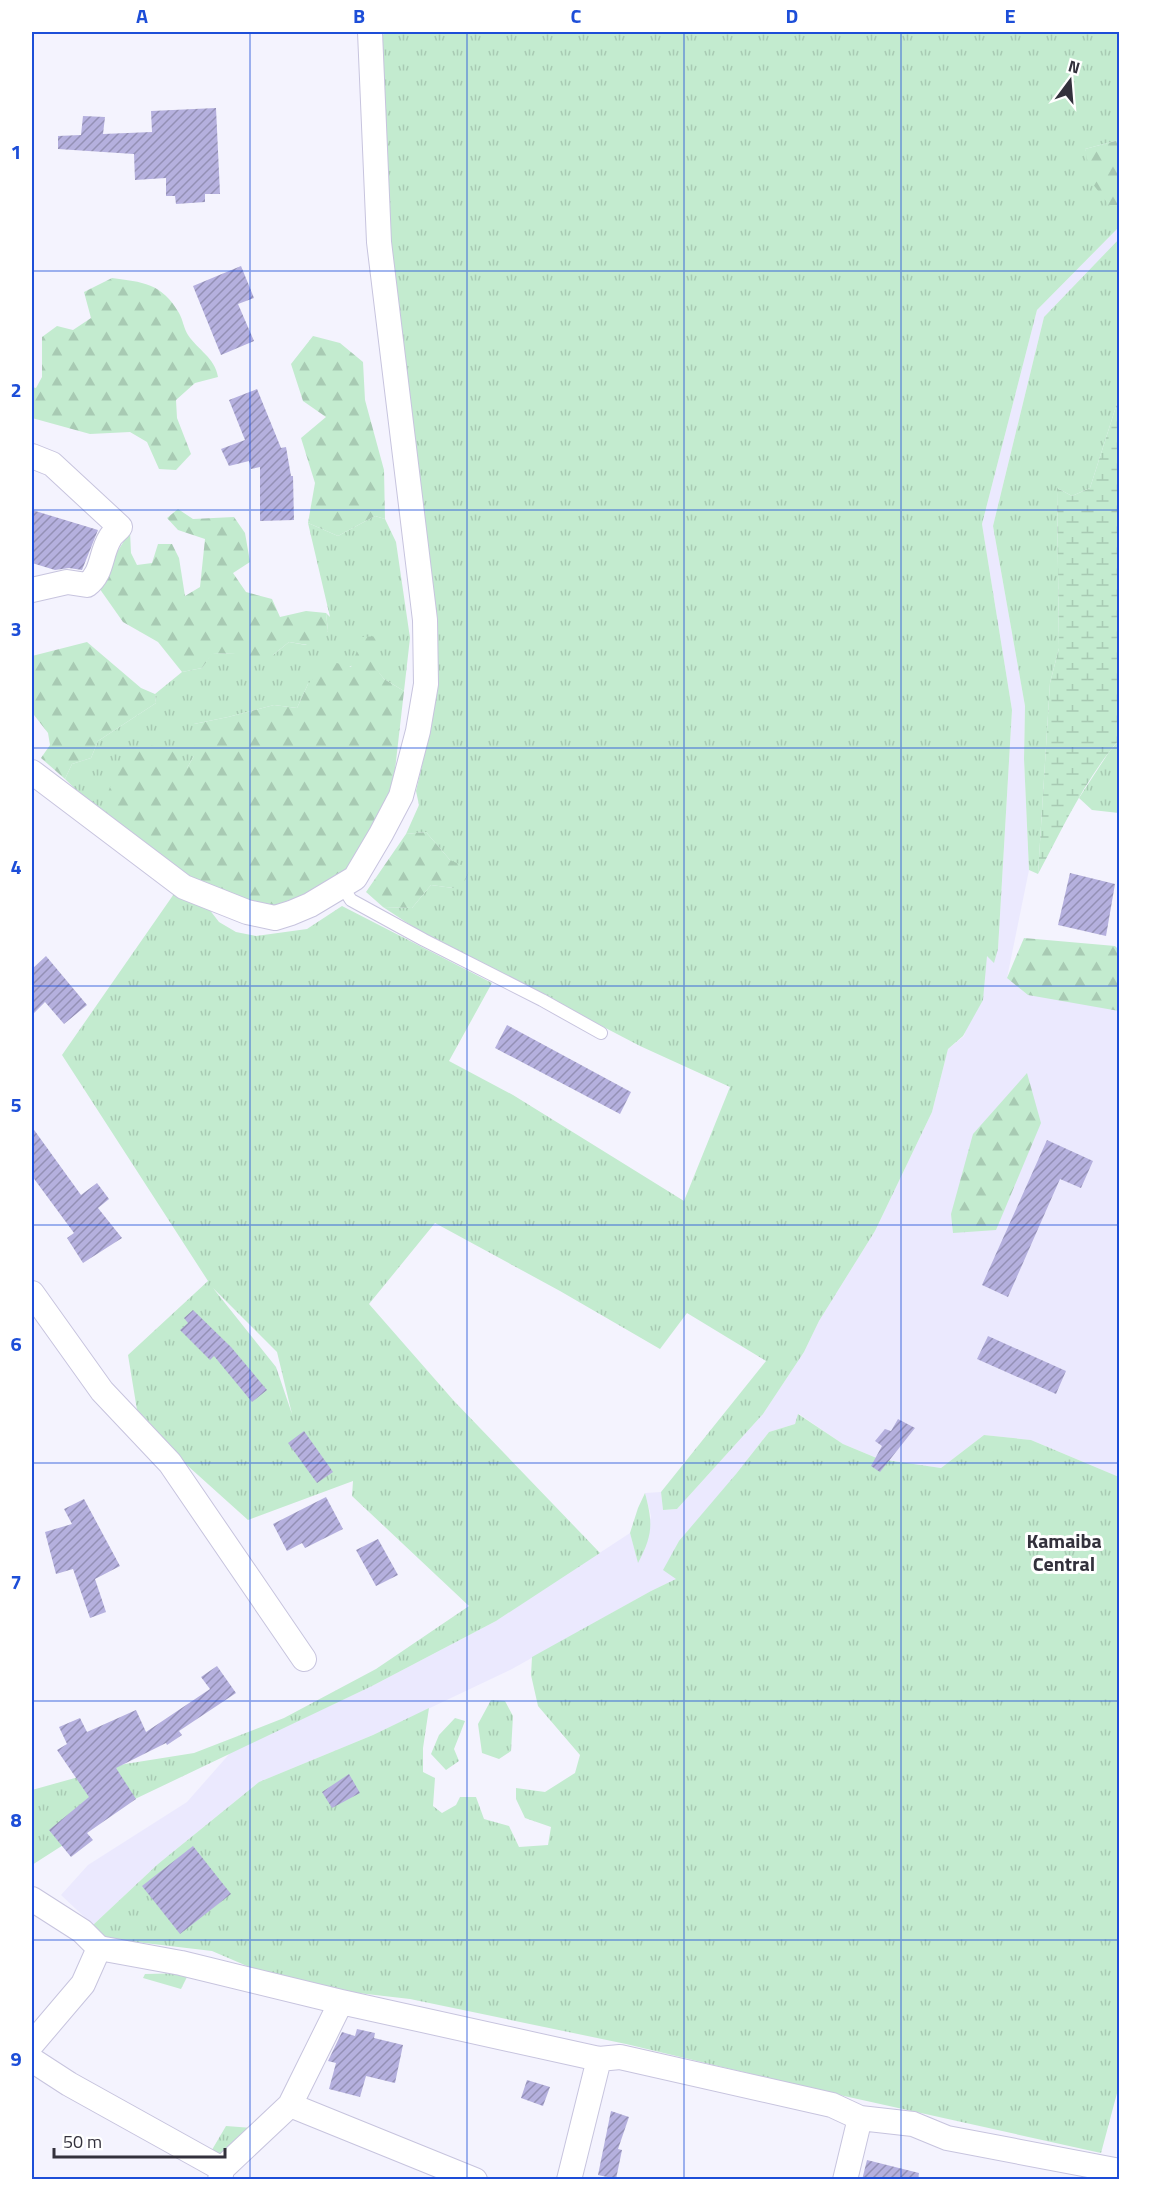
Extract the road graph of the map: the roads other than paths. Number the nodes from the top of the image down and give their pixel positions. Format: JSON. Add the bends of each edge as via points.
{"nodes":[{"id":1,"x":370,"y":32,"type":"edge"},
{"id":2,"x":32,"y":456,"type":"edge"},
{"id":3,"x":32,"y":590,"type":"edge"},
{"id":4,"x":32,"y":772,"type":"edge"},
{"id":5,"x":342,"y":886,"type":"junction"},
{"id":6,"x":600,"y":1033,"type":"dead end"},
{"id":7,"x":32,"y":1293,"type":"edge"},
{"id":8,"x":304,"y":1659,"type":"dead end"},
{"id":9,"x":32,"y":1899,"type":"edge"},
{"id":10,"x":99,"y":1948,"type":"junction"},
{"id":11,"x":341,"y":2001,"type":"junction"},
{"id":12,"x":32,"y":2044,"type":"edge"},
{"id":13,"x":599,"y":2059,"type":"junction"},
{"id":14,"x":32,"y":2060,"type":"edge"},
{"id":15,"x":290,"y":2105,"type":"junction"},
{"id":16,"x":860,"y":2118,"type":"junction"},
{"id":17,"x":1119,"y":2171,"type":"edge"},
{"id":18,"x":221,"y":2174,"type":"edge"},
{"id":19,"x":475,"y":2180,"type":"edge"},
{"id":20,"x":569,"y":2180,"type":"edge"},
{"id":21,"x":845,"y":2180,"type":"edge"}],
"edges":[{"from":1,"to":5,"type":"street","via":[[379,242],[425,620],[426,684],[400,796],[355,878]]},
{"from":2,"to":3,"type":"street","via":[[52,464],[120,528],[109,539],[101,568],[87,585],[67,582]]},
{"from":4,"to":5,"type":"street","via":[[184,887],[224,904],[275,918],[310,905]]},
{"from":5,"to":6,"type":"lane","via":[[351,900]]},
{"from":7,"to":8,"type":"street","via":[[102,1391],[170,1463]]},
{"from":9,"to":10,"type":"street","via":[[82,1931]]},
{"from":10,"to":11,"type":"street"},
{"from":10,"to":12,"type":"street","via":[[83,1984]]},
{"from":11,"to":13,"type":"street"},
{"from":11,"to":15,"type":"street"},
{"from":13,"to":16,"type":"street","via":[[632,2059],[832,2105]]},
{"from":13,"to":20,"type":"street"},
{"from":14,"to":18,"type":"street"},
{"from":15,"to":18,"type":"street"},
{"from":15,"to":19,"type":"street"},
{"from":16,"to":17,"type":"street","via":[[914,2124],[946,2138]]},
{"from":16,"to":21,"type":"street"}]}
